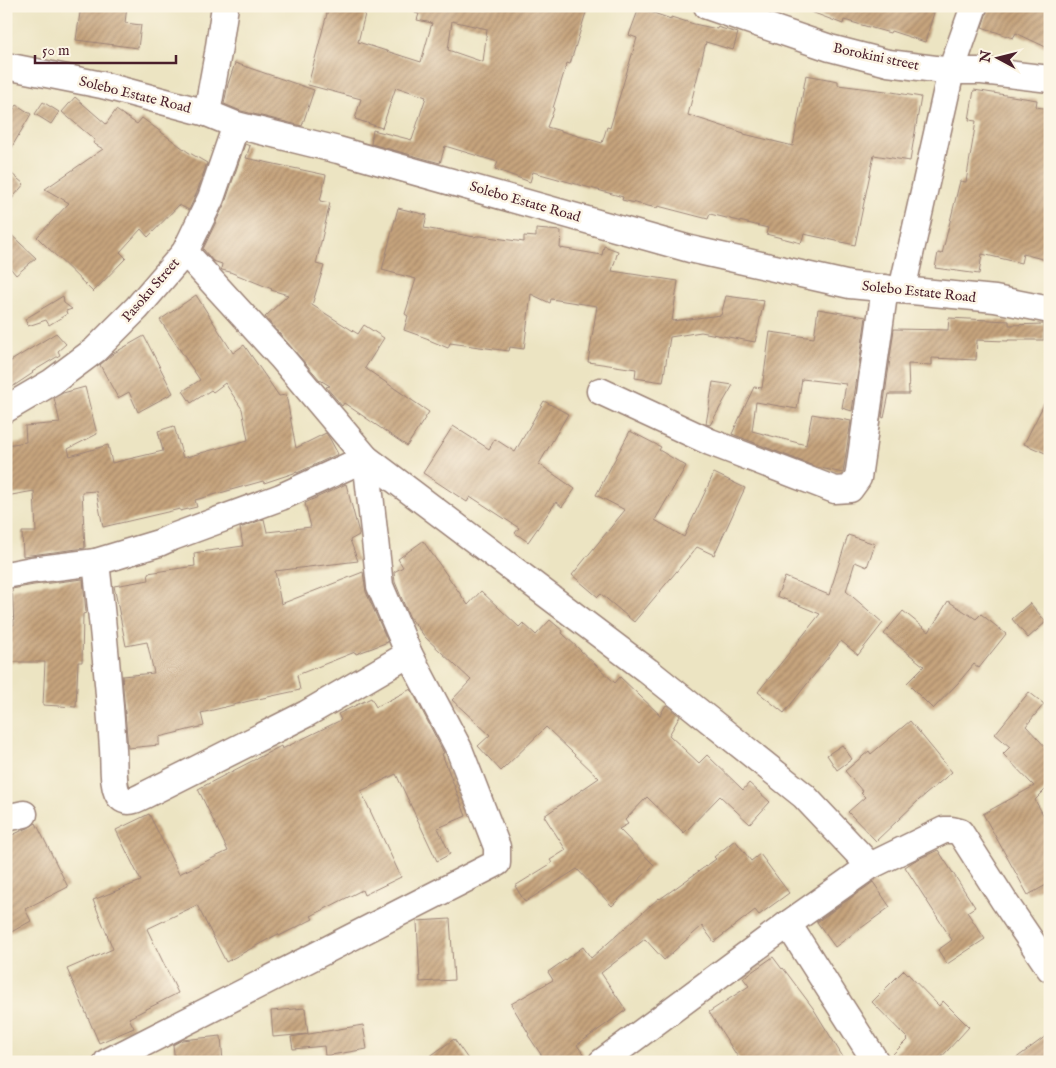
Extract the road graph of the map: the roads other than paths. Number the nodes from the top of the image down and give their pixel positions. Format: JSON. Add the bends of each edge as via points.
{"nodes":[{"id":1,"x":225,"y":6,"type":"edge"},
{"id":2,"x":708,"y":6,"type":"edge"},
{"id":3,"x":974,"y":6,"type":"edge"},
{"id":4,"x":6,"y":66,"type":"edge"},
{"id":5,"x":950,"y":71,"type":"junction"},
{"id":6,"x":1050,"y":79,"type":"edge"},
{"id":7,"x":206,"y":113,"type":"junction"},
{"id":8,"x":236,"y":125,"type":"junction"},
{"id":9,"x":185,"y":252,"type":"junction"},
{"id":10,"x":893,"y":289,"type":"junction"},
{"id":11,"x":1050,"y":310,"type":"edge"},
{"id":12,"x":600,"y":391,"type":"dead end"},
{"id":13,"x":6,"y":409,"type":"edge"},
{"id":14,"x":366,"y":458,"type":"junction"},
{"id":15,"x":96,"y":562,"type":"junction"},
{"id":16,"x":6,"y":575,"type":"edge"},
{"id":17,"x":409,"y":654,"type":"junction"},
{"id":18,"x":870,"y":866,"type":"junction"},
{"id":19,"x":788,"y":924,"type":"junction"},
{"id":20,"x":1050,"y":969,"type":"edge"},
{"id":21,"x":107,"y":1062,"type":"edge"},
{"id":22,"x":602,"y":1062,"type":"edge"},
{"id":23,"x":876,"y":1062,"type":"edge"}],
"edges":[{"from":1,"to":7,"type":"street"},
{"from":2,"to":5,"type":"street","name":"Borokini street","via":[[830,48],[888,62]]},
{"from":3,"to":5,"type":"street"},
{"from":4,"to":7,"type":"street","name":"Solebo Estate Road"},
{"from":5,"to":6,"type":"street","name":"Borokini street","via":[[982,71]]},
{"from":5,"to":10,"type":"street"},
{"from":7,"to":8,"type":"street","name":"Solebo Estate Road"},
{"from":8,"to":9,"type":"street","name":"Pasoku Street","via":[[211,198]]},
{"from":8,"to":10,"type":"street","name":"Solebo Estate Road","via":[[338,150],[690,249],[850,285]]},
{"from":9,"to":13,"type":"street","name":"Pasoku Street","via":[[137,308],[95,350],[52,382]]},
{"from":9,"to":14,"type":"street","via":[[281,357]]},
{"from":10,"to":11,"type":"street","name":"Solebo Estate Road","via":[[995,299]]},
{"from":10,"to":12,"type":"street","via":[[858,478],[850,489],[835,490],[718,445]]},
{"from":14,"to":15,"type":"street","via":[[281,497],[159,543]]},
{"from":14,"to":17,"type":"street","via":[[380,586]]},
{"from":14,"to":18,"type":"street","via":[[648,671],[804,796]]},
{"from":15,"to":16,"type":"street"},
{"from":15,"to":17,"type":"street","via":[[115,784],[118,796],[125,801],[145,795],[306,714]]},
{"from":17,"to":21,"type":"street","via":[[459,750],[497,847],[497,863]]},
{"from":18,"to":19,"type":"street"},
{"from":18,"to":20,"type":"street","via":[[944,830],[960,832]]},
{"from":19,"to":22,"type":"street"},
{"from":19,"to":23,"type":"street"}]}
